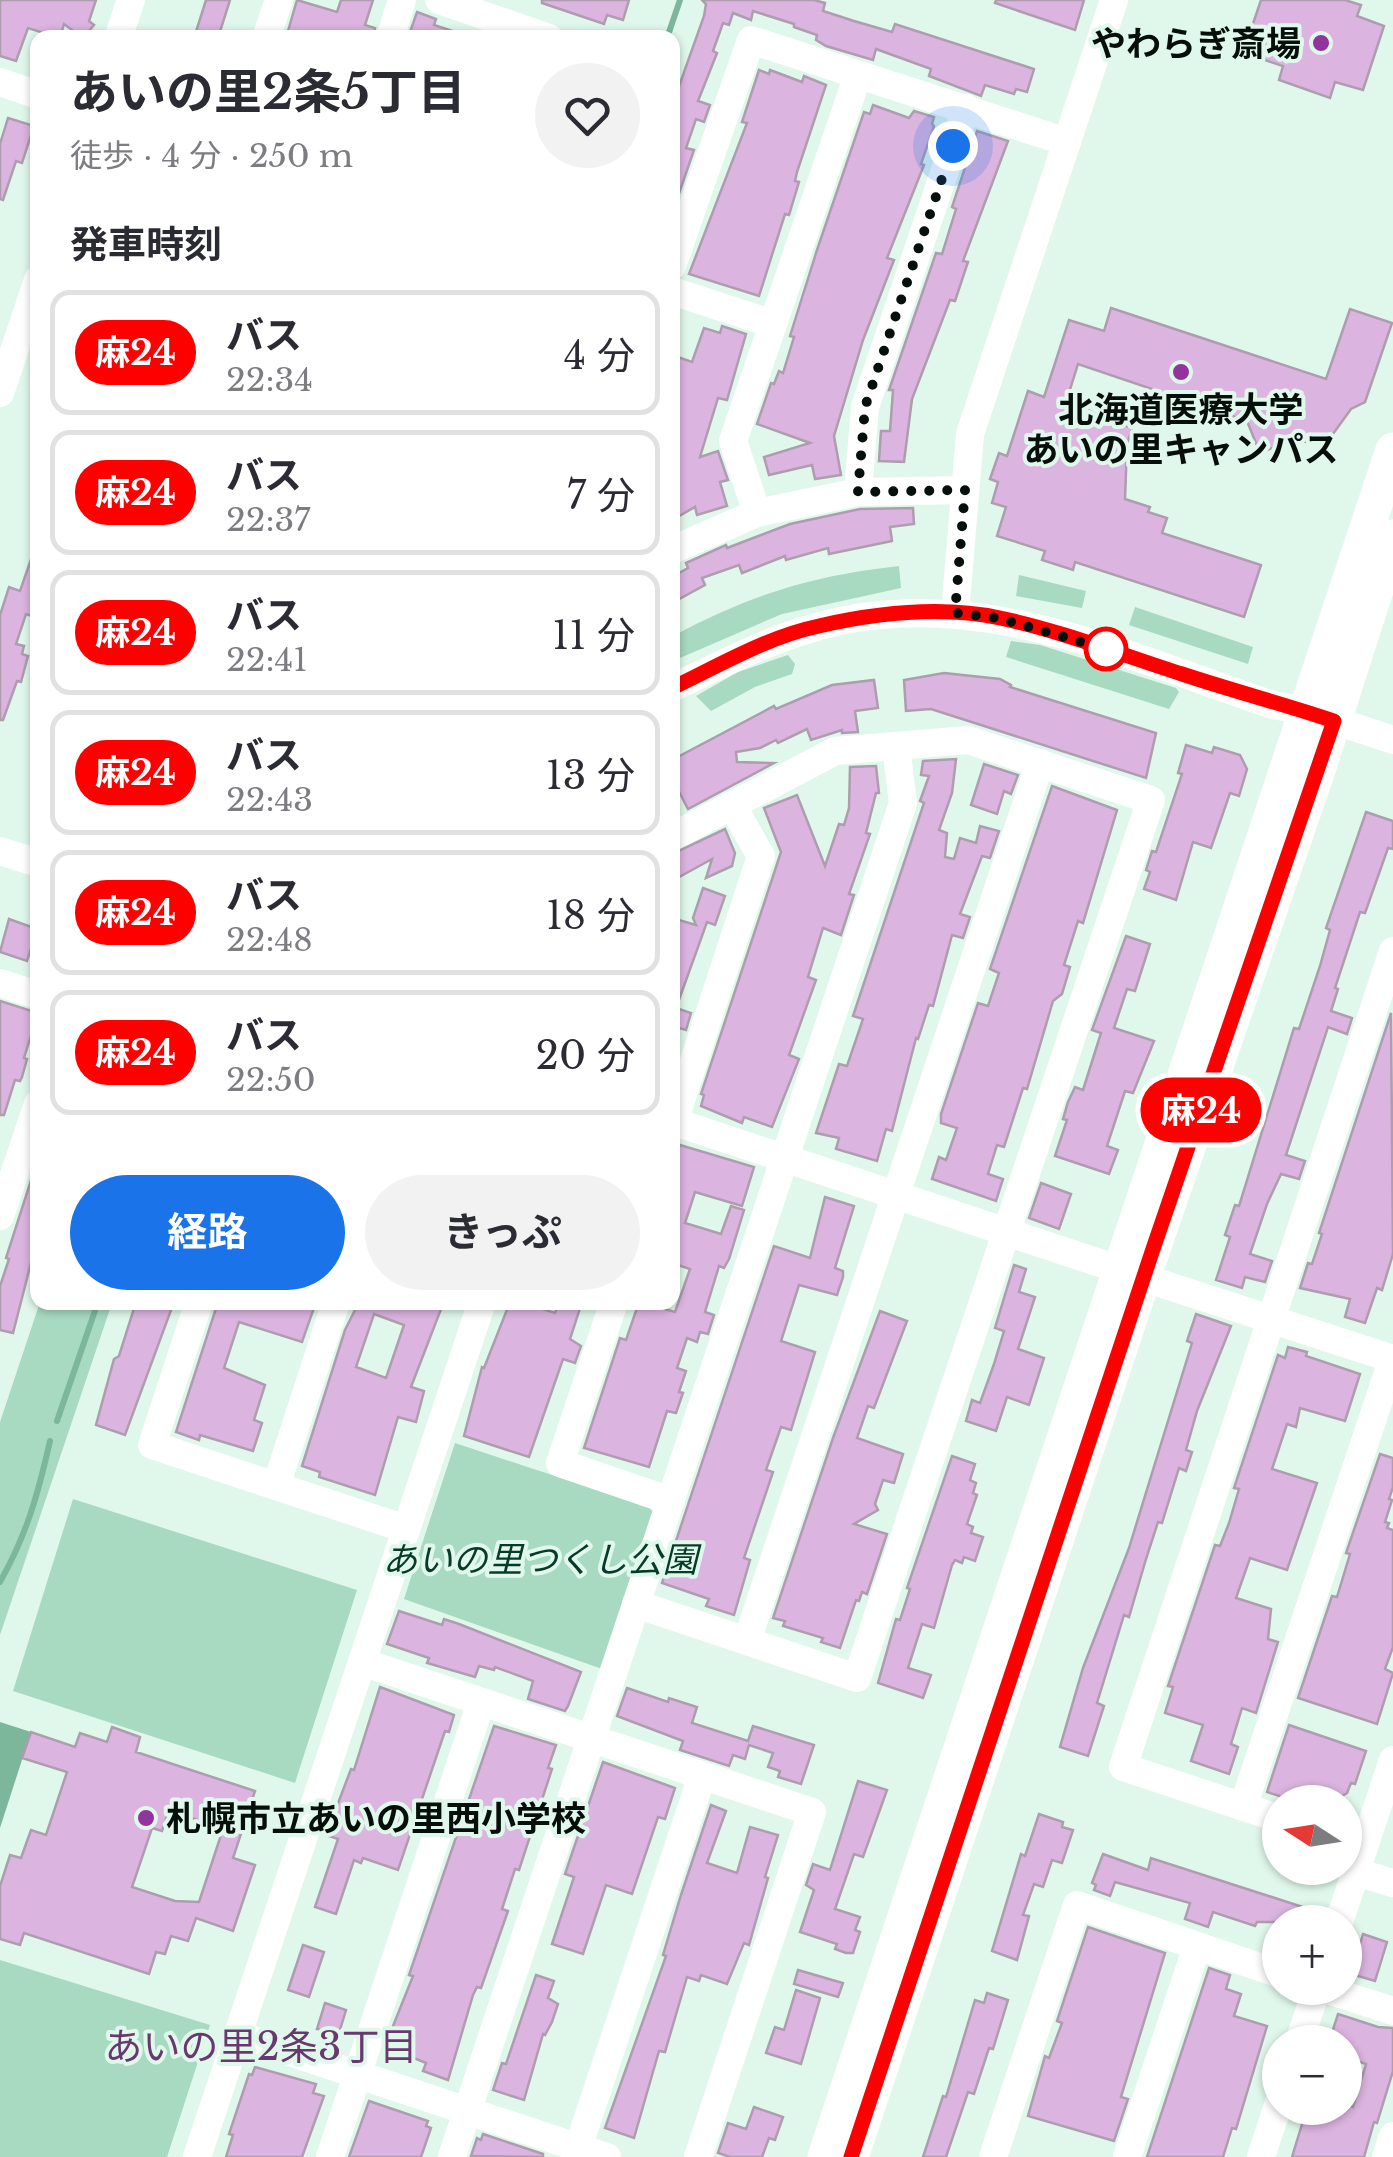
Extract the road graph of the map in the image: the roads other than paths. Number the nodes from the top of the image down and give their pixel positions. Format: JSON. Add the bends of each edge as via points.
{"nodes":[{"id":1,"x":131,"y":0,"type":"edge"},
{"id":2,"x":278,"y":0,"type":"edge"},
{"id":3,"x":402,"y":0,"type":"edge"},
{"id":4,"x":440,"y":0,"type":"edge"},
{"id":5,"x":1114,"y":0,"type":"edge"},
{"id":6,"x":121,"y":30,"type":"edge"},
{"id":7,"x":269,"y":30,"type":"edge"},
{"id":8,"x":393,"y":30,"type":"edge"},
{"id":9,"x":509,"y":30,"type":"edge"},
{"id":10,"x":858,"y":75,"type":"junction"},
{"id":11,"x":0,"y":82,"type":"edge"},
{"id":12,"x":30,"y":91,"type":"edge"},
{"id":13,"x":966,"y":108,"type":"junction"},
{"id":14,"x":1067,"y":142,"type":"junction"},
{"id":15,"x":680,"y":243,"type":"edge"},
{"id":16,"x":680,"y":293,"type":"edge"},
{"id":17,"x":774,"y":324,"type":"junction"},
{"id":18,"x":27,"y":346,"type":"edge"},
{"id":19,"x":0,"y":393,"type":"edge"},
{"id":20,"x":1393,"y":450,"type":"edge"},
{"id":21,"x":965,"y":490,"type":"junction"},
{"id":22,"x":858,"y":492,"type":"junction"},
{"id":23,"x":757,"y":513,"type":"junction"},
{"id":24,"x":1393,"y":537,"type":"edge"},
{"id":25,"x":680,"y":547,"type":"edge"},
{"id":26,"x":955,"y":613,"type":"junction"},
{"id":27,"x":680,"y":684,"type":"edge"},
{"id":28,"x":1320,"y":716,"type":"junction"},
{"id":29,"x":1393,"y":740,"type":"edge"},
{"id":30,"x":896,"y":746,"type":"junction"},
{"id":31,"x":1040,"y":763,"type":"junction"},
{"id":32,"x":732,"y":806,"type":"junction"},
{"id":33,"x":680,"y":833,"type":"edge"},
{"id":34,"x":0,"y":851,"type":"edge"},
{"id":35,"x":30,"y":860,"type":"edge"},
{"id":36,"x":1393,"y":951,"type":"edge"},
{"id":37,"x":0,"y":983,"type":"edge"},
{"id":38,"x":30,"y":992,"type":"edge"},
{"id":39,"x":680,"y":1102,"type":"edge"},
{"id":40,"x":680,"y":1125,"type":"edge"},
{"id":41,"x":30,"y":1128,"type":"edge"},
{"id":42,"x":786,"y":1159,"type":"junction"},
{"id":43,"x":895,"y":1196,"type":"junction"},
{"id":44,"x":0,"y":1216,"type":"edge"},
{"id":45,"x":1006,"y":1234,"type":"junction"},
{"id":46,"x":1132,"y":1274,"type":"junction"},
{"id":47,"x":196,"y":1310,"type":"edge"},
{"id":48,"x":333,"y":1310,"type":"edge"},
{"id":49,"x":476,"y":1310,"type":"edge"},
{"id":50,"x":611,"y":1310,"type":"edge"},
{"id":51,"x":1270,"y":1318,"type":"junction"},
{"id":52,"x":1393,"y":1359,"type":"edge"},
{"id":53,"x":276,"y":1486,"type":"junction"},
{"id":54,"x":671,"y":1501,"type":"junction"},
{"id":55,"x":406,"y":1529,"type":"junction"},
{"id":56,"x":636,"y":1604,"type":"junction"},
{"id":57,"x":747,"y":1641,"type":"junction"},
{"id":58,"x":362,"y":1662,"type":"junction"},
{"id":59,"x":481,"y":1702,"type":"junction"},
{"id":60,"x":590,"y":1738,"type":"junction"},
{"id":61,"x":1393,"y":1760,"type":"edge"},
{"id":62,"x":702,"y":1776,"type":"junction"},
{"id":63,"x":1243,"y":1807,"type":"junction"},
{"id":64,"x":1262,"y":1813,"type":"edge"},
{"id":65,"x":1362,"y":1836,"type":"edge"},
{"id":66,"x":1362,"y":1859,"type":"edge"},
{"id":67,"x":1393,"y":1883,"type":"edge"},
{"id":68,"x":1198,"y":1946,"type":"junction"},
{"id":69,"x":1262,"y":1968,"type":"edge"},
{"id":70,"x":1362,"y":2002,"type":"edge"},
{"id":71,"x":1393,"y":2012,"type":"edge"},
{"id":72,"x":238,"y":2034,"type":"junction"},
{"id":73,"x":357,"y":2074,"type":"junction"},
{"id":74,"x":467,"y":2110,"type":"junction"},
{"id":75,"x":1272,"y":2125,"type":"edge"},
{"id":76,"x":1393,"y":2136,"type":"edge"},
{"id":77,"x":577,"y":2152,"type":"edge"},
{"id":78,"x":197,"y":2157,"type":"edge"},
{"id":79,"x":330,"y":2157,"type":"edge"},
{"id":80,"x":452,"y":2157,"type":"edge"},
{"id":81,"x":607,"y":2157,"type":"edge"},
{"id":82,"x":698,"y":2157,"type":"edge"},
{"id":83,"x":825,"y":2157,"type":"edge"},
{"id":84,"x":851,"y":2157,"type":"edge"},
{"id":85,"x":993,"y":2157,"type":"edge"},
{"id":86,"x":1127,"y":2157,"type":"edge"},
{"id":87,"x":1261,"y":2157,"type":"edge"},
{"id":88,"x":1386,"y":2157,"type":"edge"}],
"edges":[{"from":1,"to":6,"type":"street"},
{"from":2,"to":7,"type":"street"},
{"from":3,"to":8,"type":"street"},
{"from":4,"to":9,"type":"street"},
{"from":5,"to":14,"type":"street"},
{"from":10,"to":13,"type":"street"},
{"from":10,"to":15,"type":"street","via":[[751,40]]},
{"from":10,"to":17,"type":"street"},
{"from":11,"to":12,"type":"street"},
{"from":13,"to":14,"type":"street"},
{"from":13,"to":22,"type":"street","via":[[865,407]]},
{"from":14,"to":21,"type":"street","via":[[970,434]]},
{"from":16,"to":17,"type":"street"},
{"from":17,"to":23,"type":"street","via":[[733,441]]},
{"from":18,"to":19,"type":"street"},
{"from":20,"to":28,"type":"main road"},
{"from":21,"to":22,"type":"street"},
{"from":21,"to":26,"type":"street"},
{"from":22,"to":23,"type":"street"},
{"from":23,"to":25,"type":"street"},
{"from":24,"to":28,"type":"main road"},
{"from":26,"to":27,"type":"street","via":[[817,626]]},
{"from":26,"to":28,"type":"street","via":[[1046,629]]},
{"from":28,"to":29,"type":"street"},
{"from":28,"to":46,"type":"main road"},
{"from":30,"to":31,"type":"street","via":[[968,740]]},
{"from":30,"to":32,"type":"street","via":[[835,751]]},
{"from":30,"to":42,"type":"street","via":[[903,803]]},
{"from":31,"to":43,"type":"street"},
{"from":31,"to":45,"type":"street","via":[[1151,800]]},
{"from":32,"to":33,"type":"street"},
{"from":32,"to":39,"type":"street","via":[[761,856]]},
{"from":34,"to":35,"type":"street"},
{"from":36,"to":51,"type":"street"},
{"from":37,"to":38,"type":"street"},
{"from":40,"to":42,"type":"street"},
{"from":41,"to":44,"type":"street"},
{"from":42,"to":43,"type":"street"},
{"from":42,"to":54,"type":"street"},
{"from":43,"to":45,"type":"street"},
{"from":43,"to":57,"type":"street"},
{"from":45,"to":46,"type":"street"},
{"from":45,"to":57,"type":"street","via":[[857,1678]]},
{"from":46,"to":51,"type":"street"},
{"from":46,"to":83,"type":"main road"},
{"from":46,"to":84,"type":"main road"},
{"from":47,"to":53,"type":"street","via":[[152,1445]]},
{"from":48,"to":53,"type":"street"},
{"from":49,"to":55,"type":"street"},
{"from":50,"to":54,"type":"street","via":[[560,1462]]},
{"from":51,"to":52,"type":"street"},
{"from":51,"to":63,"type":"street","via":[[1124,1767]]},
{"from":52,"to":63,"type":"street"},
{"from":53,"to":55,"type":"street"},
{"from":54,"to":56,"type":"street"},
{"from":55,"to":58,"type":"street"},
{"from":56,"to":57,"type":"street"},
{"from":56,"to":60,"type":"street"},
{"from":58,"to":59,"type":"street"},
{"from":58,"to":72,"type":"street"},
{"from":59,"to":60,"type":"street"},
{"from":59,"to":73,"type":"street"},
{"from":60,"to":62,"type":"street"},
{"from":60,"to":74,"type":"street"},
{"from":61,"to":65,"type":"street"},
{"from":62,"to":77,"type":"street"},
{"from":62,"to":82,"type":"street","via":[[812,1812]]},
{"from":63,"to":64,"type":"street"},
{"from":66,"to":67,"type":"street"},
{"from":68,"to":69,"type":"street"},
{"from":68,"to":85,"type":"street","via":[[1077,1905]]},
{"from":68,"to":86,"type":"street"},
{"from":70,"to":71,"type":"street"},
{"from":72,"to":73,"type":"street"},
{"from":72,"to":78,"type":"street"},
{"from":73,"to":74,"type":"street"},
{"from":73,"to":79,"type":"street"},
{"from":74,"to":77,"type":"street"},
{"from":74,"to":80,"type":"street"},
{"from":75,"to":87,"type":"street"},
{"from":76,"to":88,"type":"street"},
{"from":77,"to":81,"type":"street"}]}
